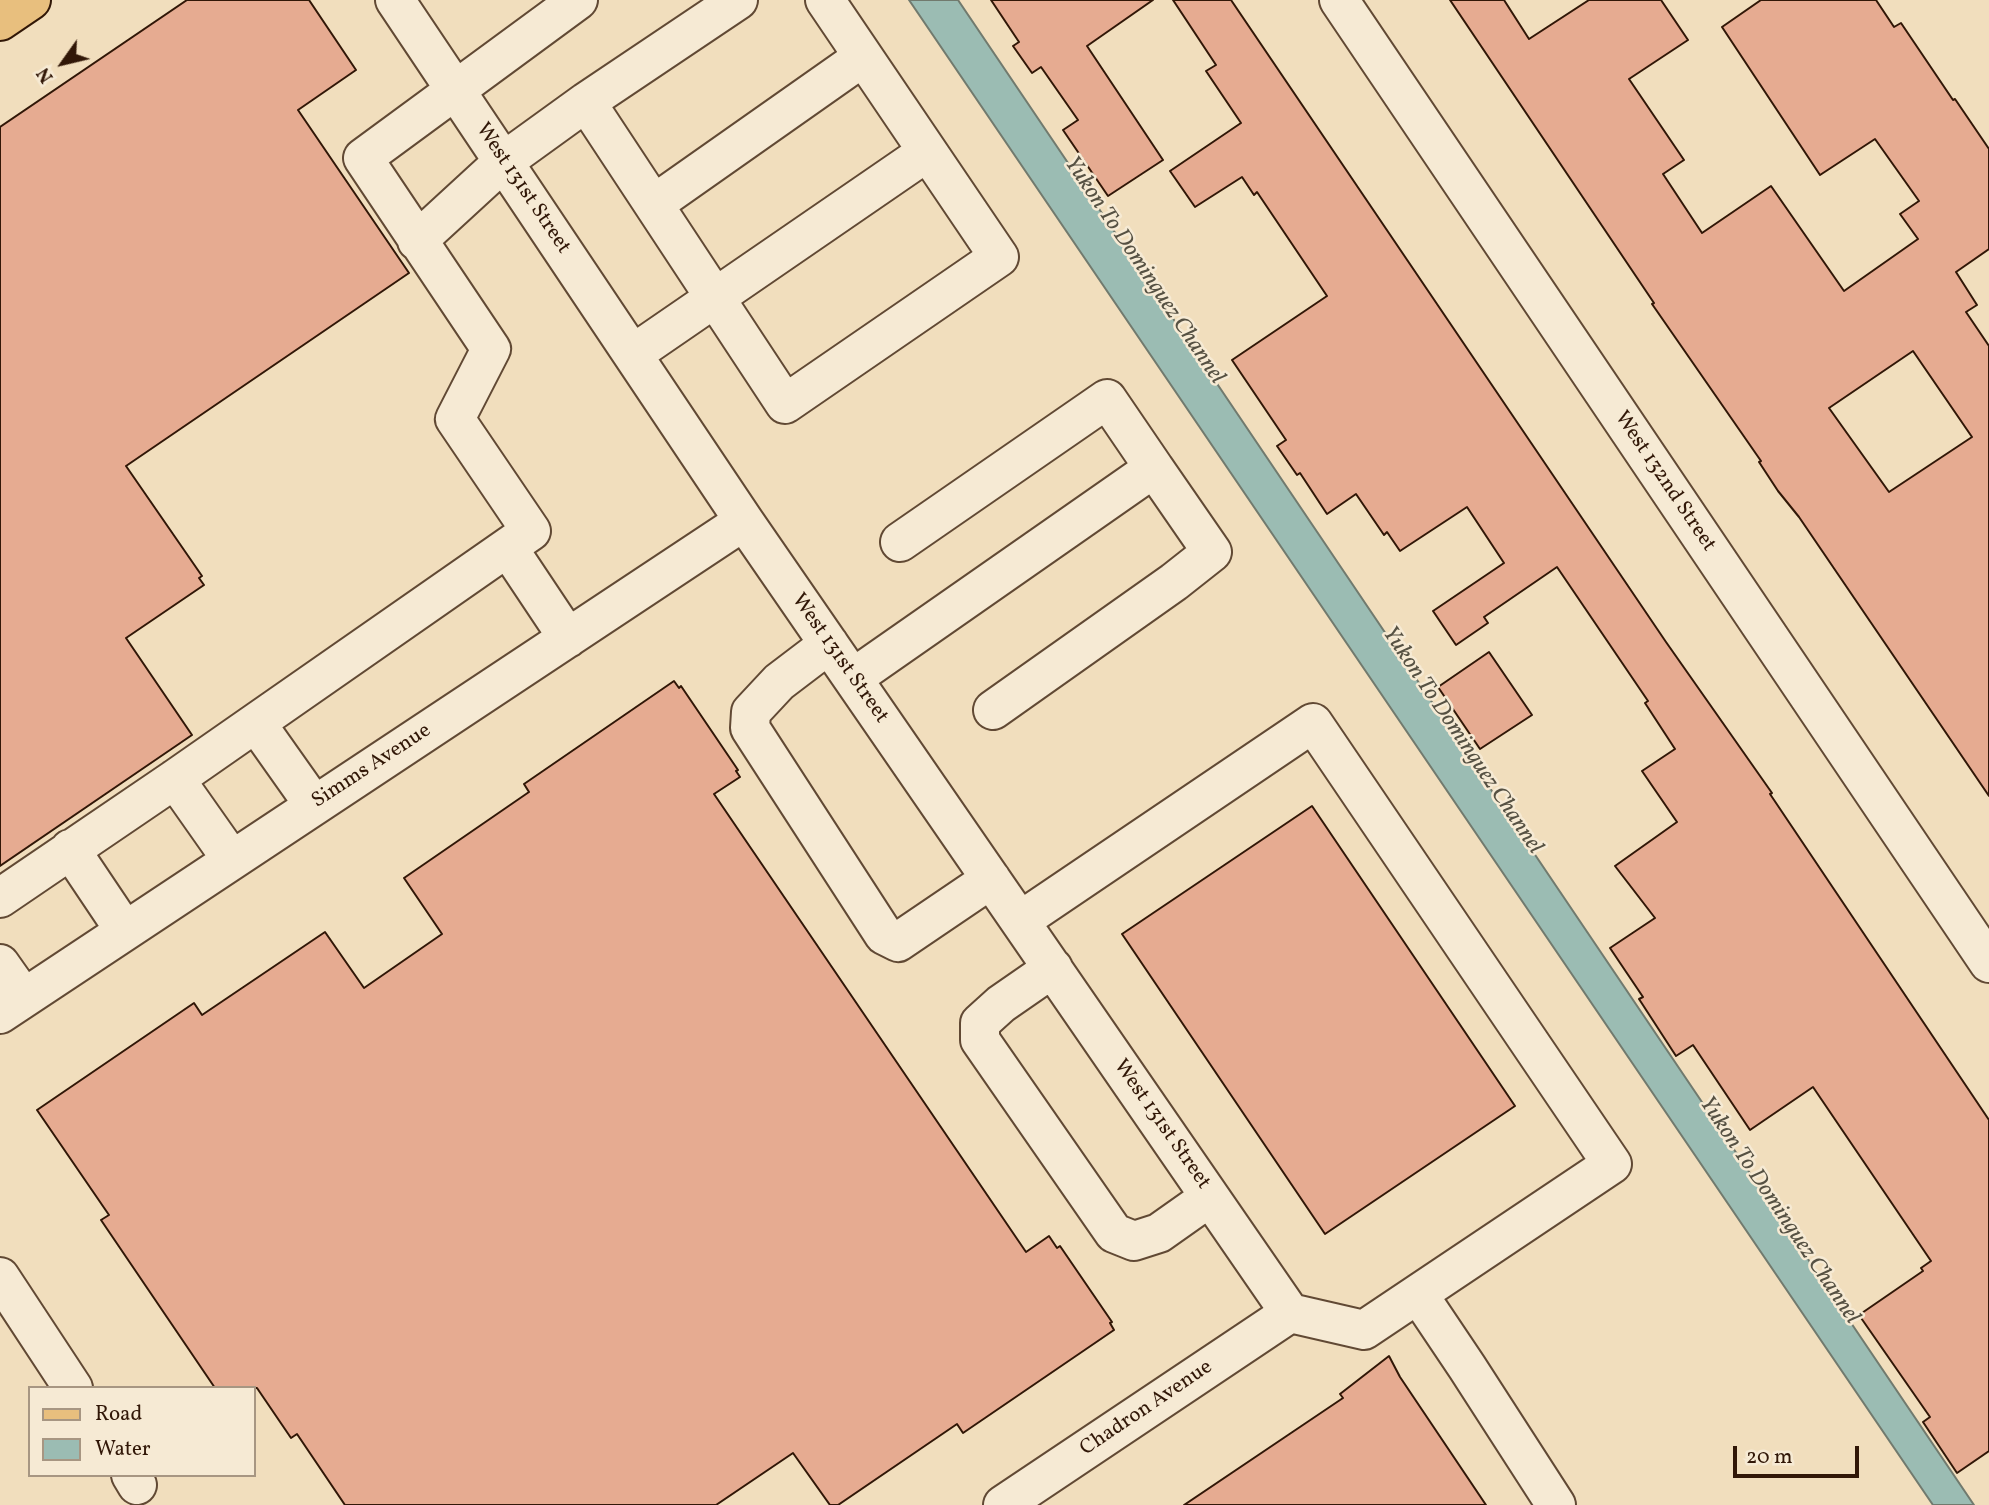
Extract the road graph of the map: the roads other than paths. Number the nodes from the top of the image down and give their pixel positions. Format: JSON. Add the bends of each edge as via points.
{"nodes":[{"id":1,"x":31,"y":0,"type":"edge"},
{"id":2,"x":395,"y":0,"type":"edge"},
{"id":3,"x":578,"y":0,"type":"edge"},
{"id":4,"x":738,"y":0,"type":"edge"},
{"id":5,"x":825,"y":0,"type":"edge"},
{"id":6,"x":1339,"y":0,"type":"edge"},
{"id":7,"x":0,"y":21,"type":"edge"},
{"id":8,"x":863,"y":57,"type":"junction"},
{"id":9,"x":456,"y":91,"type":"junction"},
{"id":10,"x":586,"y":102,"type":"junction"},
{"id":11,"x":928,"y":152,"type":"junction"},
{"id":12,"x":503,"y":162,"type":"junction"},
{"id":13,"x":654,"y":204,"type":"junction"},
{"id":14,"x":417,"y":241,"type":"junction"},
{"id":15,"x":716,"y":299,"type":"junction"},
{"id":16,"x":633,"y":354,"type":"junction"},
{"id":17,"x":1154,"y":468,"type":"junction"},
{"id":18,"x":744,"y":521,"type":"junction"},
{"id":19,"x":900,"y":542,"type":"dead end"},
{"id":20,"x":508,"y":548,"type":"junction"},
{"id":21,"x":568,"y":638,"type":"junction"},
{"id":22,"x":829,"y":644,"type":"junction"},
{"id":23,"x":853,"y":678,"type":"junction"},
{"id":24,"x":993,"y":710,"type":"dead end"},
{"id":25,"x":256,"y":723,"type":"junction"},
{"id":26,"x":175,"y":779,"type":"junction"},
{"id":27,"x":314,"y":806,"type":"junction"},
{"id":28,"x":70,"y":849,"type":"junction"},
{"id":29,"x":232,"y":860,"type":"junction"},
{"id":30,"x":991,"y":879,"type":"junction"},
{"id":31,"x":0,"y":898,"type":"edge"},
{"id":32,"x":1020,"y":921,"type":"junction"},
{"id":33,"x":125,"y":931,"type":"junction"},
{"id":34,"x":1989,"y":963,"type":"edge"},
{"id":35,"x":0,"y":964,"type":"edge"},
{"id":36,"x":1053,"y":968,"type":"junction"},
{"id":37,"x":12,"y":1006,"type":"edge"},
{"id":38,"x":1210,"y":1197,"type":"junction"},
{"id":39,"x":0,"y":1277,"type":"edge"},
{"id":40,"x":1418,"y":1294,"type":"junction"},
{"id":41,"x":1290,"y":1313,"type":"junction"},
{"id":42,"x":72,"y":1386,"type":"edge"},
{"id":43,"x":1050,"y":1492,"type":"edge"},
{"id":44,"x":1003,"y":1505,"type":"edge"},
{"id":45,"x":1556,"y":1505,"type":"edge"}],
"edges":[{"from":1,"to":7,"type":"main road"},
{"from":2,"to":9,"type":"street","name":"West 131st Street"},
{"from":3,"to":9,"type":"street"},
{"from":4,"to":10,"type":"street"},
{"from":5,"to":8,"type":"street"},
{"from":6,"to":34,"type":"street","name":"West 132nd Street"},
{"from":8,"to":11,"type":"street"},
{"from":8,"to":13,"type":"street"},
{"from":9,"to":12,"type":"street","name":"West 131st Street"},
{"from":9,"to":14,"type":"street","via":[[363,158]]},
{"from":10,"to":12,"type":"street"},
{"from":10,"to":13,"type":"street"},
{"from":11,"to":15,"type":"street"},
{"from":11,"to":15,"type":"street","via":[[999,257],[785,404]]},
{"from":12,"to":14,"type":"street"},
{"from":12,"to":16,"type":"street","name":"West 131st Street"},
{"from":13,"to":15,"type":"street"},
{"from":14,"to":20,"type":"street","via":[[491,349],[455,419],[531,531]]},
{"from":15,"to":16,"type":"street"},
{"from":16,"to":18,"type":"street","name":"West 131st Street"},
{"from":17,"to":19,"type":"street","via":[[1107,399]]},
{"from":17,"to":23,"type":"street"},
{"from":17,"to":24,"type":"street","via":[[1212,552]]},
{"from":18,"to":21,"type":"street","name":"Simms Avenue"},
{"from":18,"to":22,"type":"street","name":"West 131st Street"},
{"from":20,"to":21,"type":"street"},
{"from":20,"to":25,"type":"street"},
{"from":21,"to":27,"type":"street","name":"Simms Avenue"},
{"from":22,"to":23,"type":"street","name":"West 131st Street"},
{"from":22,"to":30,"type":"street","via":[[779,682],[751,712],[750,728],[884,936],[898,942]]},
{"from":23,"to":30,"type":"street","name":"West 131st Street"},
{"from":25,"to":26,"type":"street"},
{"from":25,"to":27,"type":"street"},
{"from":26,"to":28,"type":"street"},
{"from":26,"to":29,"type":"street"},
{"from":27,"to":29,"type":"street","name":"Simms Avenue"},
{"from":28,"to":31,"type":"street"},
{"from":28,"to":33,"type":"street"},
{"from":29,"to":33,"type":"street","name":"Simms Avenue"},
{"from":30,"to":32,"type":"street","name":"West 131st Street"},
{"from":32,"to":36,"type":"street","name":"West 131st Street"},
{"from":32,"to":40,"type":"street","via":[[1314,723],[1612,1164]]},
{"from":33,"to":37,"type":"street","name":"Simms Avenue"},
{"from":35,"to":37,"type":"street"},
{"from":36,"to":38,"type":"street","name":"West 131st Street"},
{"from":36,"to":38,"type":"street","via":[[980,1023],[980,1040],[1114,1233],[1134,1241],[1159,1233]]},
{"from":38,"to":41,"type":"street","name":"West 131st Street"},
{"from":39,"to":42,"type":"street"},
{"from":40,"to":41,"type":"street","via":[[1364,1330]]},
{"from":40,"to":45,"type":"street"},
{"from":41,"to":43,"type":"street","name":"Chadron Avenue"},
{"from":43,"to":44,"type":"street","name":"Chadron Avenue"}]}
